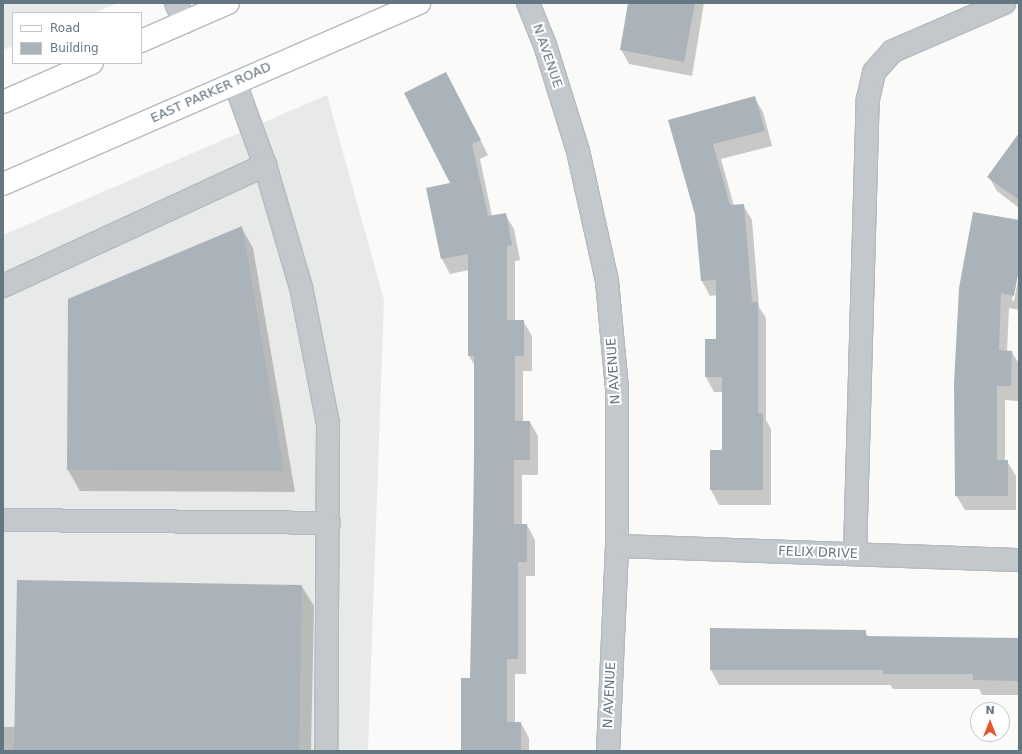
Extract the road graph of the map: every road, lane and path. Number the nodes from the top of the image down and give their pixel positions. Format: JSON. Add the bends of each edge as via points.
{"nodes":[{"id":1,"x":228,"y":3,"type":"edge"},
{"id":2,"x":419,"y":3,"type":"edge"},
{"id":3,"x":528,"y":3,"type":"edge"},
{"id":4,"x":1004,"y":3,"type":"edge"},
{"id":5,"x":180,"y":12,"type":"edge"},
{"id":6,"x":142,"y":40,"type":"edge"},
{"id":7,"x":90,"y":64,"type":"edge"},
{"id":8,"x":236,"y":83,"type":"junction"},
{"id":9,"x":3,"y":102,"type":"edge"},
{"id":10,"x":265,"y":166,"type":"junction"},
{"id":11,"x":3,"y":184,"type":"edge"},
{"id":12,"x":3,"y":286,"type":"edge"},
{"id":13,"x":3,"y":520,"type":"edge"},
{"id":14,"x":329,"y":523,"type":"junction"},
{"id":15,"x":617,"y":546,"type":"junction"},
{"id":16,"x":855,"y":554,"type":"junction"},
{"id":17,"x":1019,"y":560,"type":"edge"},
{"id":18,"x":326,"y":751,"type":"edge"},
{"id":19,"x":608,"y":751,"type":"edge"}],
"edges":[{"from":1,"to":5,"type":"main road"},
{"from":2,"to":8,"type":"main road","name":"EAST PARKER ROAD"},
{"from":3,"to":15,"type":"street","name":"N AVENUE","via":[[545,45],[578,151],[608,281],[617,388]]},
{"from":4,"to":16,"type":"street","via":[[894,51],[874,72],[868,99]]},
{"from":5,"to":6,"type":"main road"},
{"from":7,"to":9,"type":"main road"},
{"from":8,"to":10,"type":"street"},
{"from":8,"to":11,"type":"main road","name":"EAST PARKER ROAD"},
{"from":10,"to":12,"type":"street"},
{"from":10,"to":14,"type":"street","via":[[302,287],[328,423]]},
{"from":13,"to":14,"type":"street"},
{"from":14,"to":18,"type":"street"},
{"from":15,"to":16,"type":"street","name":"FELIX DRIVE"},
{"from":15,"to":19,"type":"street","name":"N AVENUE"},
{"from":16,"to":17,"type":"street","name":"FELIX DRIVE"}]}
